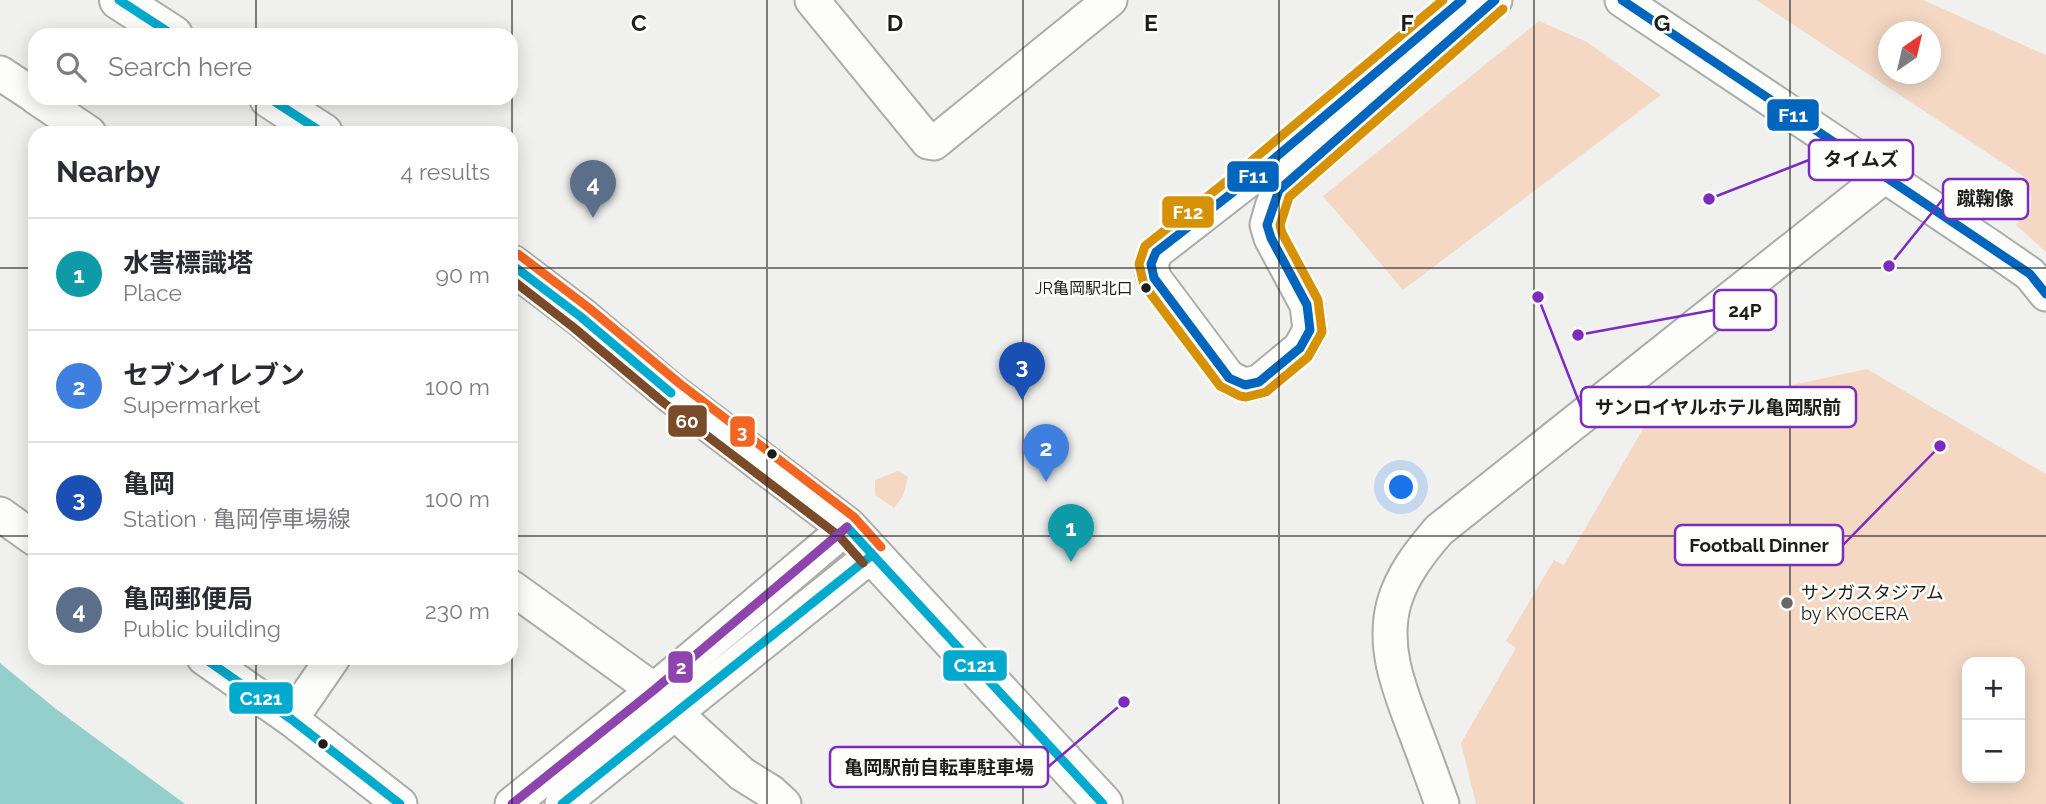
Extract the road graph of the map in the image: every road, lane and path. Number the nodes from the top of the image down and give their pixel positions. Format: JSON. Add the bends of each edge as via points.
{"nodes":[{"id":1,"x":119,"y":0,"type":"edge"},
{"id":2,"x":812,"y":0,"type":"edge"},
{"id":3,"x":1110,"y":0,"type":"edge"},
{"id":4,"x":1462,"y":0,"type":"edge"},
{"id":5,"x":1495,"y":0,"type":"edge"},
{"id":6,"x":1622,"y":0,"type":"edge"},
{"id":7,"x":162,"y":28,"type":"edge"},
{"id":8,"x":0,"y":73,"type":"edge"},
{"id":9,"x":28,"y":92,"type":"edge"},
{"id":10,"x":48,"y":105,"type":"edge"},
{"id":11,"x":281,"y":105,"type":"edge"},
{"id":12,"x":79,"y":126,"type":"edge"},
{"id":13,"x":312,"y":126,"type":"edge"},
{"id":14,"x":1886,"y":175,"type":"junction"},
{"id":15,"x":518,"y":269,"type":"edge"},
{"id":16,"x":2046,"y":294,"type":"edge"},
{"id":17,"x":0,"y":514,"type":"edge"},
{"id":18,"x":847,"y":527,"type":"junction"},
{"id":19,"x":28,"y":534,"type":"edge"},
{"id":20,"x":872,"y":555,"type":"junction"},
{"id":21,"x":518,"y":592,"type":"edge"},
{"id":22,"x":214,"y":665,"type":"edge"},
{"id":23,"x":327,"y":665,"type":"edge"},
{"id":24,"x":665,"y":701,"type":"junction"},
{"id":25,"x":291,"y":719,"type":"junction"},
{"id":26,"x":400,"y":804,"type":"edge"},
{"id":27,"x":512,"y":804,"type":"edge"},
{"id":28,"x":562,"y":804,"type":"edge"},
{"id":29,"x":783,"y":804,"type":"edge"},
{"id":30,"x":1103,"y":804,"type":"edge"},
{"id":31,"x":1442,"y":804,"type":"edge"}],
"edges":[{"from":1,"to":7,"type":"main road"},
{"from":2,"to":3,"type":"street","via":[[928,142],[934,143]]},
{"from":4,"to":5,"type":"street","via":[[1156,252],[1151,264],[1154,278],[1229,378],[1245,385],[1259,382],[1300,348],[1310,330],[1307,305],[1267,225],[1279,190]]},
{"from":6,"to":14,"type":"street"},
{"from":8,"to":9,"type":"street"},
{"from":10,"to":12,"type":"street"},
{"from":11,"to":13,"type":"main road"},
{"from":14,"to":16,"type":"street","via":[[2030,274]]},
{"from":14,"to":31,"type":"street","via":[[1439,530],[1420,552],[1394,603],[1391,654]]},
{"from":15,"to":18,"type":"main road"},
{"from":17,"to":19,"type":"street"},
{"from":18,"to":20,"type":"main road"},
{"from":18,"to":24,"type":"street"},
{"from":20,"to":24,"type":"street"},
{"from":20,"to":30,"type":"main road"},
{"from":21,"to":24,"type":"street"},
{"from":22,"to":25,"type":"street"},
{"from":23,"to":25,"type":"street"},
{"from":24,"to":27,"type":"street"},
{"from":24,"to":28,"type":"street"},
{"from":24,"to":29,"type":"street","via":[[742,774]]},
{"from":25,"to":26,"type":"street"}]}
